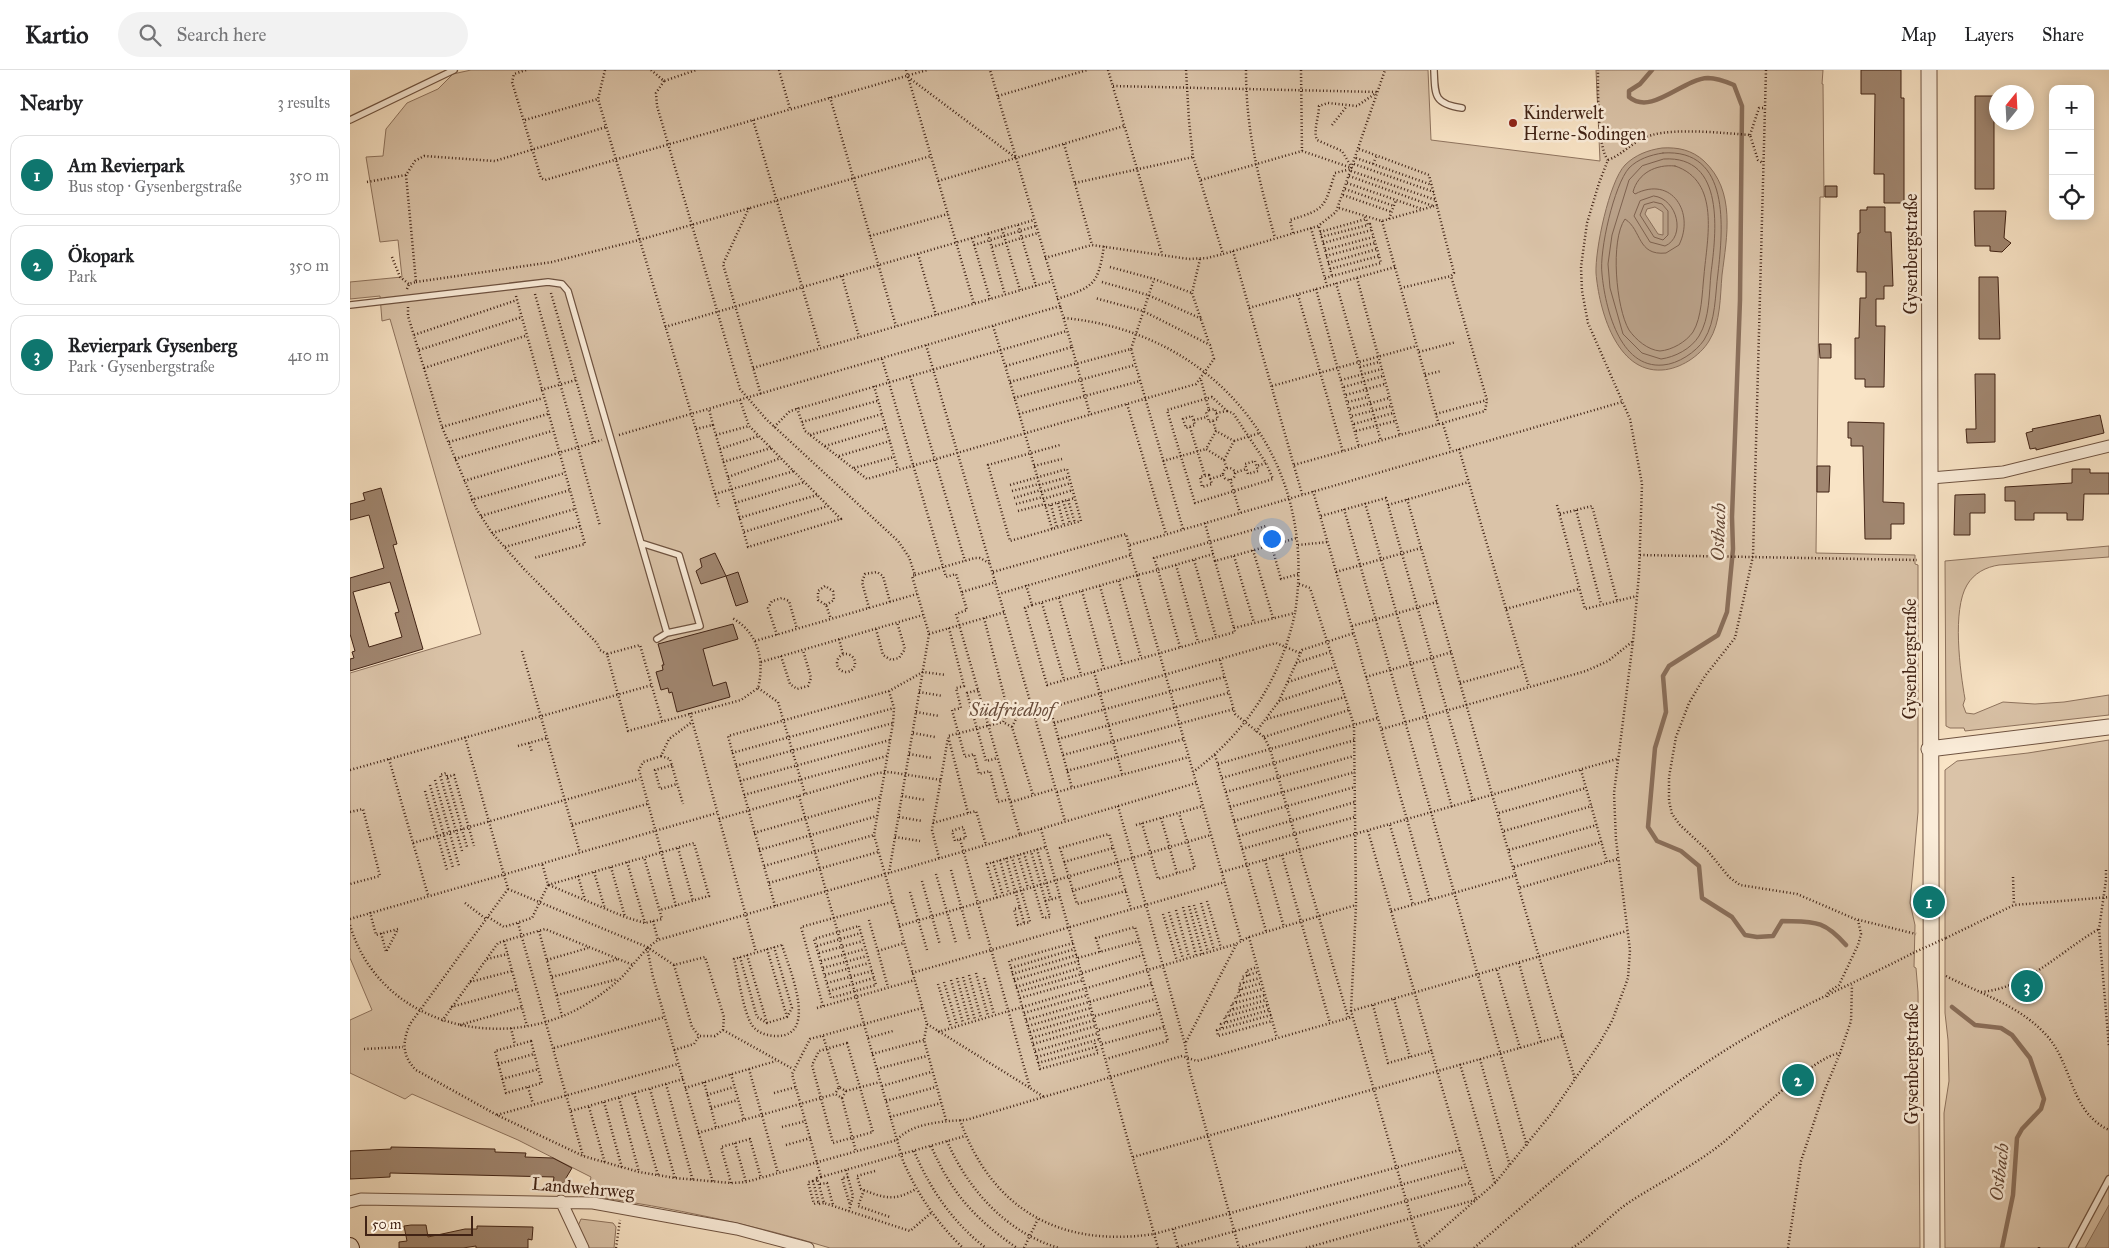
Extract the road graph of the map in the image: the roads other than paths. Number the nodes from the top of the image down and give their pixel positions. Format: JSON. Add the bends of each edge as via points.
{"nodes":[{"id":1,"x":454,"y":70,"type":"edge"},
{"id":2,"x":1434,"y":70,"type":"edge"},
{"id":3,"x":1929,"y":70,"type":"edge"},
{"id":4,"x":1462,"y":108,"type":"dead end"},
{"id":5,"x":350,"y":120,"type":"edge"},
{"id":6,"x":350,"y":305,"type":"edge"},
{"id":7,"x":2109,"y":446,"type":"edge"},
{"id":8,"x":1930,"y":478,"type":"junction"},
{"id":9,"x":641,"y":543,"type":"junction"},
{"id":10,"x":667,"y":633,"type":"junction"},
{"id":11,"x":657,"y":639,"type":"dead end"},
{"id":12,"x":2109,"y":727,"type":"edge"},
{"id":13,"x":1929,"y":749,"type":"junction"},
{"id":14,"x":2109,"y":1179,"type":"edge"},
{"id":15,"x":561,"y":1201,"type":"junction"},
{"id":16,"x":350,"y":1202,"type":"edge"},
{"id":17,"x":583,"y":1248,"type":"edge"},
{"id":18,"x":808,"y":1248,"type":"edge"},
{"id":19,"x":1932,"y":1248,"type":"edge"},
{"id":20,"x":2072,"y":1248,"type":"edge"}],
"edges":[{"from":1,"to":5,"type":"lane"},
{"from":2,"to":4,"type":"lane","via":[[1435,91],[1440,102],[1445,106]]},
{"from":3,"to":8,"type":"street","name":"Gysenbergstraße"},
{"from":6,"to":9,"type":"lane","via":[[532,283],[562,284],[568,291]]},
{"from":7,"to":8,"type":"street","via":[[2003,472]]},
{"from":8,"to":13,"type":"street","name":"Gysenbergstraße"},
{"from":9,"to":10,"type":"lane"},
{"from":9,"to":10,"type":"lane","via":[[679,555],[700,626]]},
{"from":10,"to":11,"type":"lane"},
{"from":12,"to":13,"type":"street"},
{"from":13,"to":19,"type":"street","name":"Gysenbergstraße"},
{"from":14,"to":20,"type":"lane"},
{"from":15,"to":16,"type":"street","name":"Landwehrweg","via":[[361,1199]]},
{"from":15,"to":17,"type":"street"},
{"from":15,"to":18,"type":"street","name":"Landwehrweg","via":[[622,1208],[737,1229]]}]}
